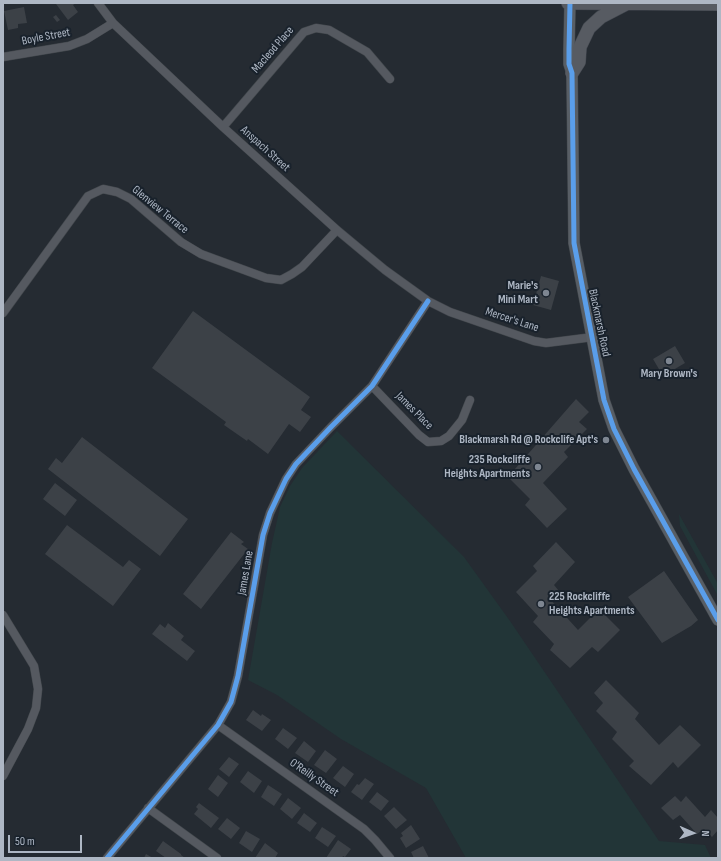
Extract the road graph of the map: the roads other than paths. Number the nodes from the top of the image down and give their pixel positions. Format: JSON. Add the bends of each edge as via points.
{"nodes":[{"id":1,"x":98,"y":3,"type":"edge"},
{"id":2,"x":569,"y":3,"type":"edge"},
{"id":3,"x":626,"y":4,"type":"edge"},
{"id":4,"x":718,"y":4,"type":"edge"},
{"id":5,"x":113,"y":23,"type":"junction"},
{"id":6,"x":3,"y":56,"type":"edge"},
{"id":7,"x":572,"y":73,"type":"junction"},
{"id":8,"x":390,"y":79,"type":"dead end"},
{"id":9,"x":223,"y":127,"type":"junction"},
{"id":10,"x":337,"y":230,"type":"junction"},
{"id":11,"x":428,"y":301,"type":"junction"},
{"id":12,"x":3,"y":313,"type":"edge"},
{"id":13,"x":593,"y":336,"type":"junction"},
{"id":14,"x":372,"y":386,"type":"junction"},
{"id":15,"x":470,"y":400,"type":"dead end"},
{"id":16,"x":3,"y":615,"type":"edge"},
{"id":17,"x":718,"y":620,"type":"edge"},
{"id":18,"x":218,"y":725,"type":"junction"},
{"id":19,"x":3,"y":776,"type":"edge"},
{"id":20,"x":148,"y":808,"type":"junction"},
{"id":21,"x":107,"y":858,"type":"edge"},
{"id":22,"x":217,"y":858,"type":"edge"},
{"id":23,"x":390,"y":858,"type":"edge"}],
"edges":[{"from":1,"to":5,"type":"street","name":"Anspach Street"},
{"from":2,"to":3,"type":"main road"},
{"from":2,"to":7,"type":"street","name":"Blackmarsh Road","via":[[569,64]]},
{"from":3,"to":4,"type":"main road"},
{"from":3,"to":7,"type":"main road","via":[[601,17],[589,28],[580,48],[579,62]]},
{"from":5,"to":6,"type":"street","name":"Boyle Street","via":[[87,39],[69,46]]},
{"from":5,"to":9,"type":"street","name":"Anspach Street"},
{"from":7,"to":13,"type":"street","name":"Blackmarsh Road","via":[[574,243]]},
{"from":8,"to":9,"type":"street","name":"Macleod Place","via":[[367,52],[329,30],[316,28],[304,32]]},
{"from":9,"to":10,"type":"street","name":"Anspach Street"},
{"from":10,"to":11,"type":"street","name":"Anspach Street","via":[[385,270]]},
{"from":10,"to":12,"type":"street","name":"Glenview Terrace","via":[[292,274],[281,280],[266,278],[201,254],[181,242],[131,199],[103,189],[88,196]]},
{"from":11,"to":13,"type":"street","name":"Mercer's Lane","via":[[450,312],[534,341],[546,343]]},
{"from":11,"to":14,"type":"street","name":"James Lane"},
{"from":13,"to":17,"type":"street","name":"Blackmarsh Road","via":[[604,400],[614,429],[634,470]]},
{"from":14,"to":15,"type":"street","name":"James Place","via":[[428,442],[441,441],[450,436],[462,420]]},
{"from":14,"to":18,"type":"street","name":"James Lane","via":[[296,464],[277,496],[263,535],[234,694]]},
{"from":16,"to":19,"type":"street","via":[[34,666],[38,689],[36,708],[28,729]]},
{"from":18,"to":20,"type":"street","name":"James Lane"},
{"from":18,"to":23,"type":"street","name":"O'Reilly Street","via":[[359,825]]},
{"from":20,"to":21,"type":"street","name":"James Lane"},
{"from":20,"to":22,"type":"street"}]}
